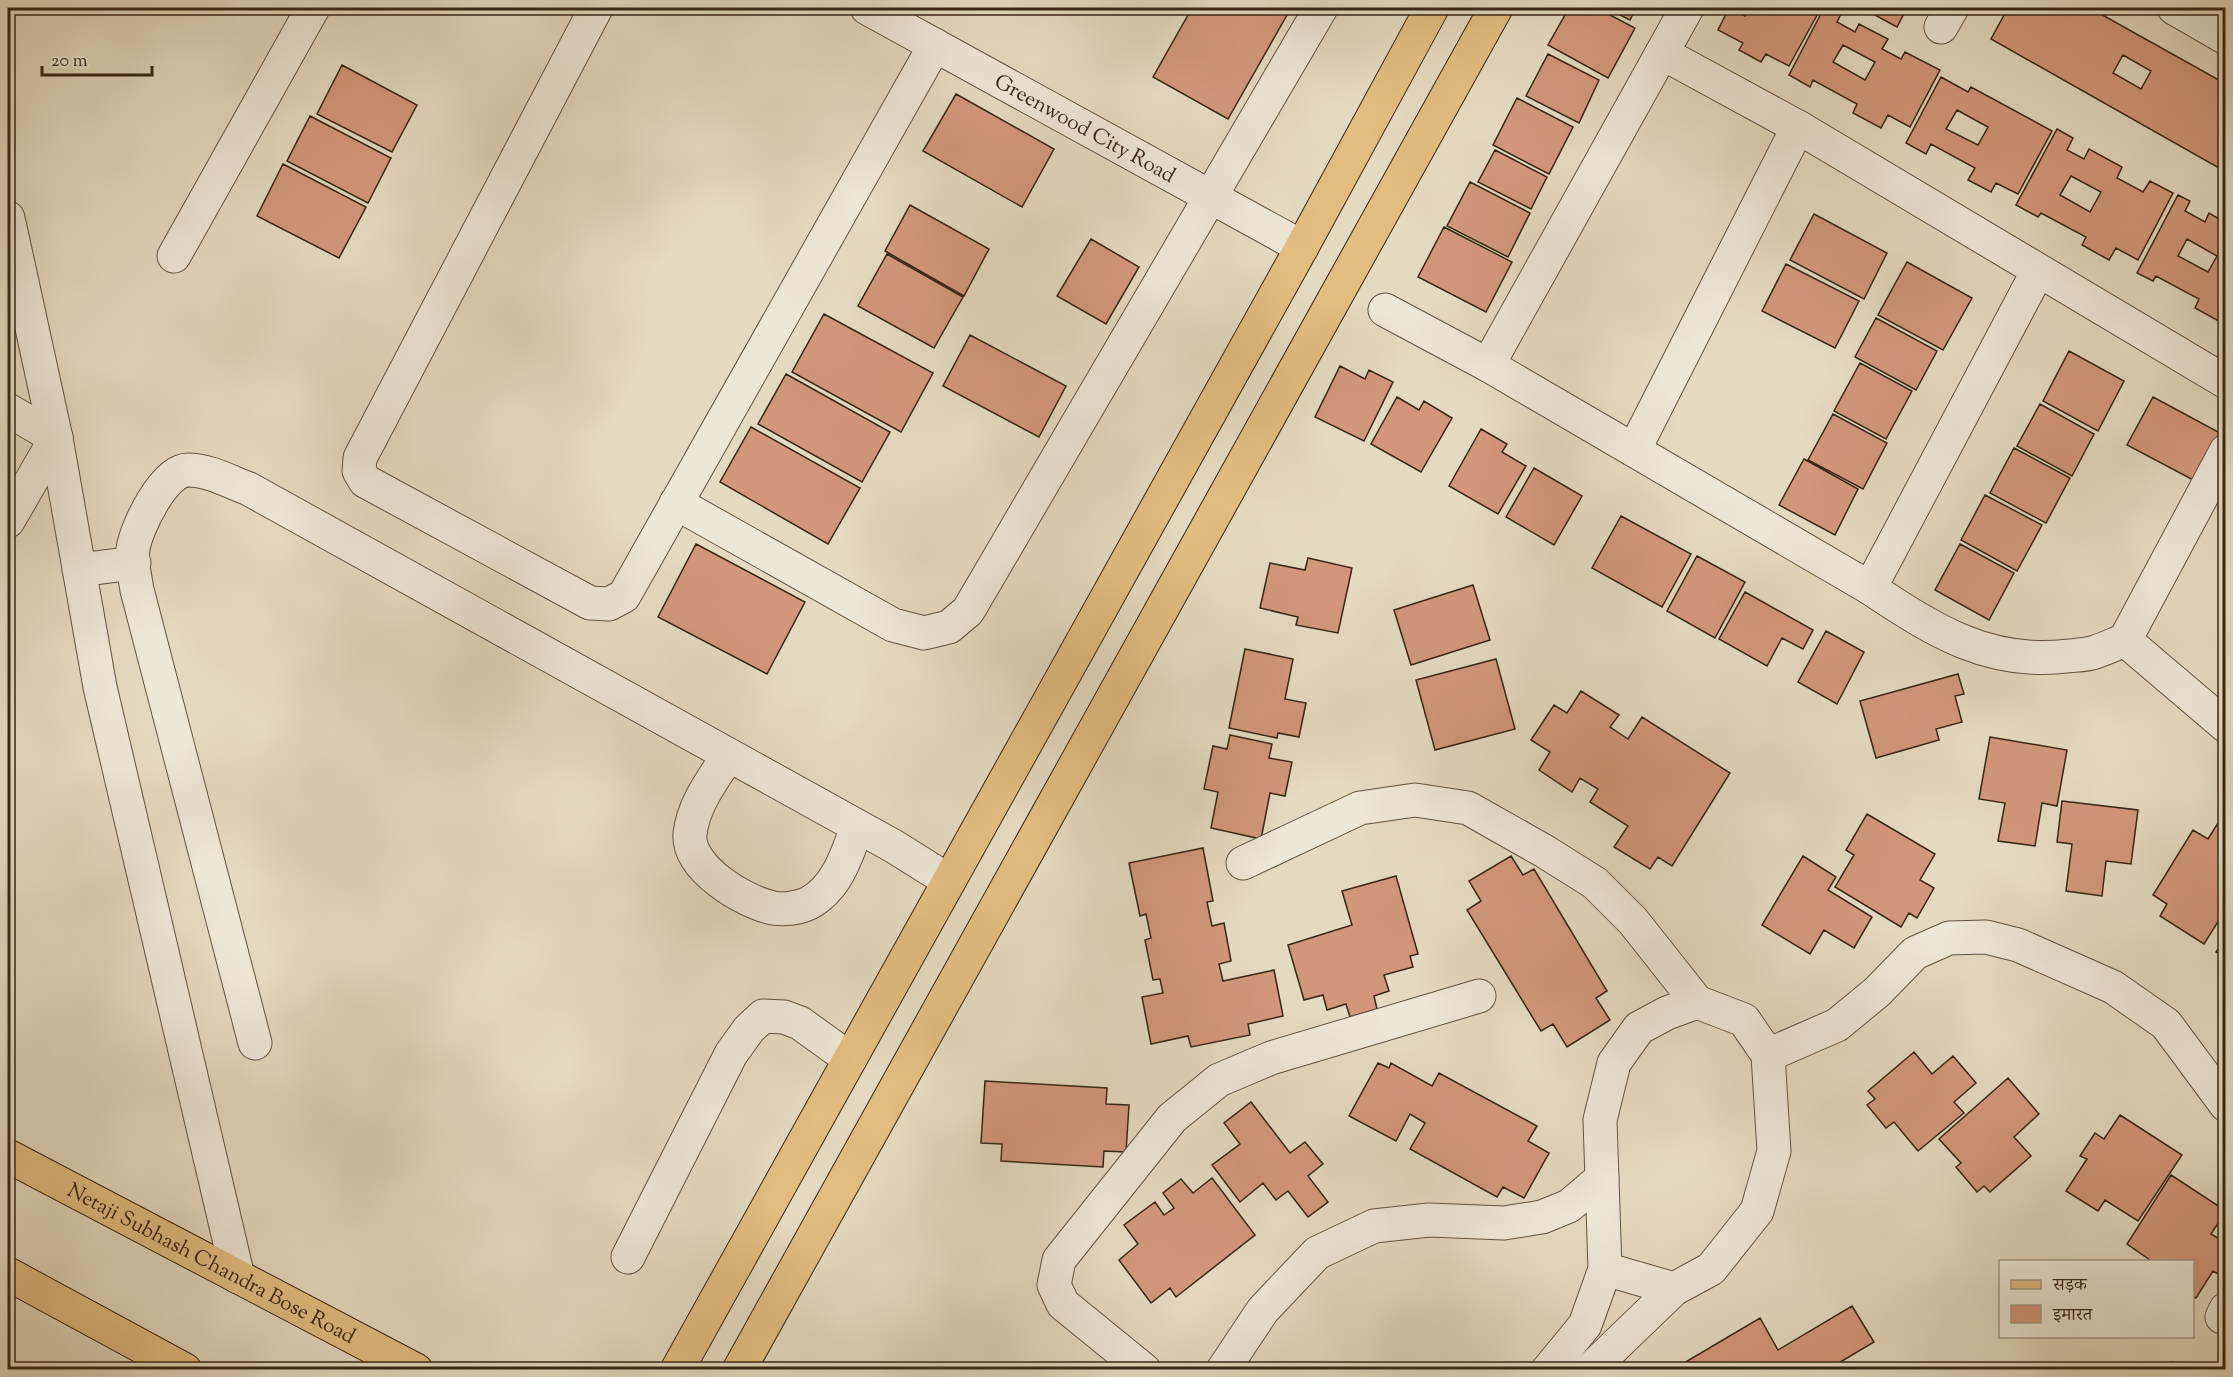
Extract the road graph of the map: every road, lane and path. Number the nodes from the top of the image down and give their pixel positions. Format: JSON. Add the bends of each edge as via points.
{"nodes":[{"id":1,"x":313,"y":8,"type":"edge"},
{"id":2,"x":596,"y":8,"type":"edge"},
{"id":3,"x":867,"y":8,"type":"edge"},
{"id":4,"x":1321,"y":8,"type":"edge"},
{"id":5,"x":1432,"y":8,"type":"edge"},
{"id":6,"x":1496,"y":8,"type":"edge"},
{"id":7,"x":1687,"y":8,"type":"edge"},
{"id":8,"x":2174,"y":8,"type":"edge"},
{"id":9,"x":2226,"y":38,"type":"edge"},
{"id":10,"x":935,"y":45,"type":"junction"},
{"id":11,"x":1662,"y":53,"type":"junction"},
{"id":12,"x":1797,"y":128,"type":"junction"},
{"id":13,"x":1212,"y":197,"type":"junction"},
{"id":14,"x":8,"y":218,"type":"edge"},
{"id":15,"x":1302,"y":248,"type":"junction"},
{"id":16,"x":174,"y":256,"type":"dead end"},
{"id":17,"x":2038,"y":271,"type":"junction"},
{"id":18,"x":1385,"y":310,"type":"dead end"},
{"id":19,"x":1488,"y":365,"type":"junction"},
{"id":20,"x":2226,"y":382,"type":"edge"},
{"id":21,"x":8,"y":410,"type":"edge"},
{"id":22,"x":56,"y":438,"type":"junction"},
{"id":23,"x":1634,"y":450,"type":"junction"},
{"id":24,"x":2226,"y":451,"type":"edge"},
{"id":25,"x":676,"y":503,"type":"junction"},
{"id":26,"x":8,"y":521,"type":"edge"},
{"id":27,"x":134,"y":563,"type":"junction"},
{"id":28,"x":79,"y":570,"type":"junction"},
{"id":29,"x":1870,"y":588,"type":"junction"},
{"id":30,"x":2125,"y":640,"type":"junction"},
{"id":31,"x":2226,"y":726,"type":"edge"},
{"id":32,"x":728,"y":756,"type":"junction"},
{"id":33,"x":856,"y":827,"type":"junction"},
{"id":34,"x":1243,"y":863,"type":"dead end"},
{"id":35,"x":949,"y":881,"type":"junction"},
{"id":36,"x":1479,"y":996,"type":"dead end"},
{"id":37,"x":1697,"y":1002,"type":"junction"},
{"id":38,"x":255,"y":1043,"type":"dead end"},
{"id":39,"x":1768,"y":1055,"type":"junction"},
{"id":40,"x":850,"y":1059,"type":"junction"},
{"id":41,"x":2226,"y":1105,"type":"edge"},
{"id":42,"x":8,"y":1156,"type":"edge"},
{"id":43,"x":1602,"y":1178,"type":"junction"},
{"id":44,"x":628,"y":1257,"type":"dead end"},
{"id":45,"x":1605,"y":1269,"type":"junction"},
{"id":46,"x":8,"y":1274,"type":"edge"},
{"id":47,"x":238,"y":1277,"type":"junction"},
{"id":48,"x":1674,"y":1289,"type":"junction"},
{"id":49,"x":186,"y":1370,"type":"edge"},
{"id":50,"x":416,"y":1370,"type":"edge"},
{"id":51,"x":677,"y":1370,"type":"edge"},
{"id":52,"x":740,"y":1370,"type":"edge"},
{"id":53,"x":1144,"y":1370,"type":"edge"},
{"id":54,"x":1223,"y":1370,"type":"edge"},
{"id":55,"x":1548,"y":1370,"type":"edge"},
{"id":56,"x":1590,"y":1370,"type":"edge"}],
"edges":[{"from":1,"to":16,"type":"street"},
{"from":2,"to":25,"type":"street","via":[[360,458],[359,471],[365,481],[590,603],[609,604],[624,596]]},
{"from":3,"to":10,"type":"street","name":"Greenwood City Road"},
{"from":4,"to":13,"type":"street"},
{"from":5,"to":15,"type":"main road"},
{"from":6,"to":52,"type":"main road"},
{"from":7,"to":11,"type":"street"},
{"from":8,"to":9,"type":"street"},
{"from":10,"to":13,"type":"street","name":"Greenwood City Road"},
{"from":10,"to":25,"type":"street"},
{"from":11,"to":12,"type":"street"},
{"from":11,"to":19,"type":"street"},
{"from":12,"to":17,"type":"street"},
{"from":12,"to":23,"type":"street"},
{"from":13,"to":15,"type":"street","name":"Greenwood City Road"},
{"from":13,"to":25,"type":"street","via":[[968,611],[949,627],[924,633],[893,625]]},
{"from":14,"to":22,"type":"street"},
{"from":15,"to":35,"type":"main road"},
{"from":17,"to":20,"type":"street"},
{"from":17,"to":29,"type":"street"},
{"from":18,"to":19,"type":"street"},
{"from":19,"to":23,"type":"street"},
{"from":21,"to":22,"type":"street"},
{"from":22,"to":26,"type":"street"},
{"from":22,"to":28,"type":"street"},
{"from":23,"to":29,"type":"street"},
{"from":24,"to":30,"type":"street"},
{"from":27,"to":28,"type":"street"},
{"from":27,"to":32,"type":"street","via":[[132,549],[145,514],[170,478],[186,469],[210,474],[260,495]]},
{"from":27,"to":38,"type":"street","via":[[137,590]]},
{"from":28,"to":47,"type":"street","via":[[103,699]]},
{"from":29,"to":30,"type":"street","via":[[1927,624],[1973,646],[2012,657],[2094,653]]},
{"from":30,"to":31,"type":"street"},
{"from":32,"to":33,"type":"street"},
{"from":32,"to":33,"type":"street","via":[[698,805],[690,835],[698,863],[736,892],[771,908],[788,909],[809,903],[839,872]]},
{"from":33,"to":35,"type":"street"},
{"from":34,"to":37,"type":"street","via":[[1359,808],[1415,800],[1468,808],[1595,883],[1633,921]]},
{"from":35,"to":40,"type":"main road"},
{"from":36,"to":53,"type":"street","via":[[1271,1058],[1219,1080],[1172,1118],[1059,1260],[1054,1285],[1063,1304]]},
{"from":37,"to":39,"type":"street","via":[[1744,1020]]},
{"from":37,"to":43,"type":"street","via":[[1639,1028],[1614,1063],[1600,1119]]},
{"from":39,"to":41,"type":"street","via":[[1837,1025],[1915,954],[1949,938],[1986,937],[2018,945],[2113,987],[2140,1005],[2166,1024]]},
{"from":39,"to":48,"type":"street","via":[[1774,1151],[1757,1211],[1711,1269]]},
{"from":40,"to":44,"type":"street","via":[[800,1023],[763,1016],[731,1054]]},
{"from":40,"to":51,"type":"main road"},
{"from":42,"to":47,"type":"main road","name":"Netaji Subhash Chandra Bose Road"},
{"from":43,"to":45,"type":"street"},
{"from":43,"to":54,"type":"street","via":[[1569,1206],[1542,1216],[1504,1223],[1429,1220],[1374,1226],[1317,1253],[1263,1310]]},
{"from":45,"to":48,"type":"street"},
{"from":45,"to":55,"type":"street","via":[[1585,1324]]},
{"from":46,"to":49,"type":"main road"},
{"from":47,"to":50,"type":"main road","name":"Netaji Subhash Chandra Bose Road"},
{"from":48,"to":56,"type":"street"}]}
